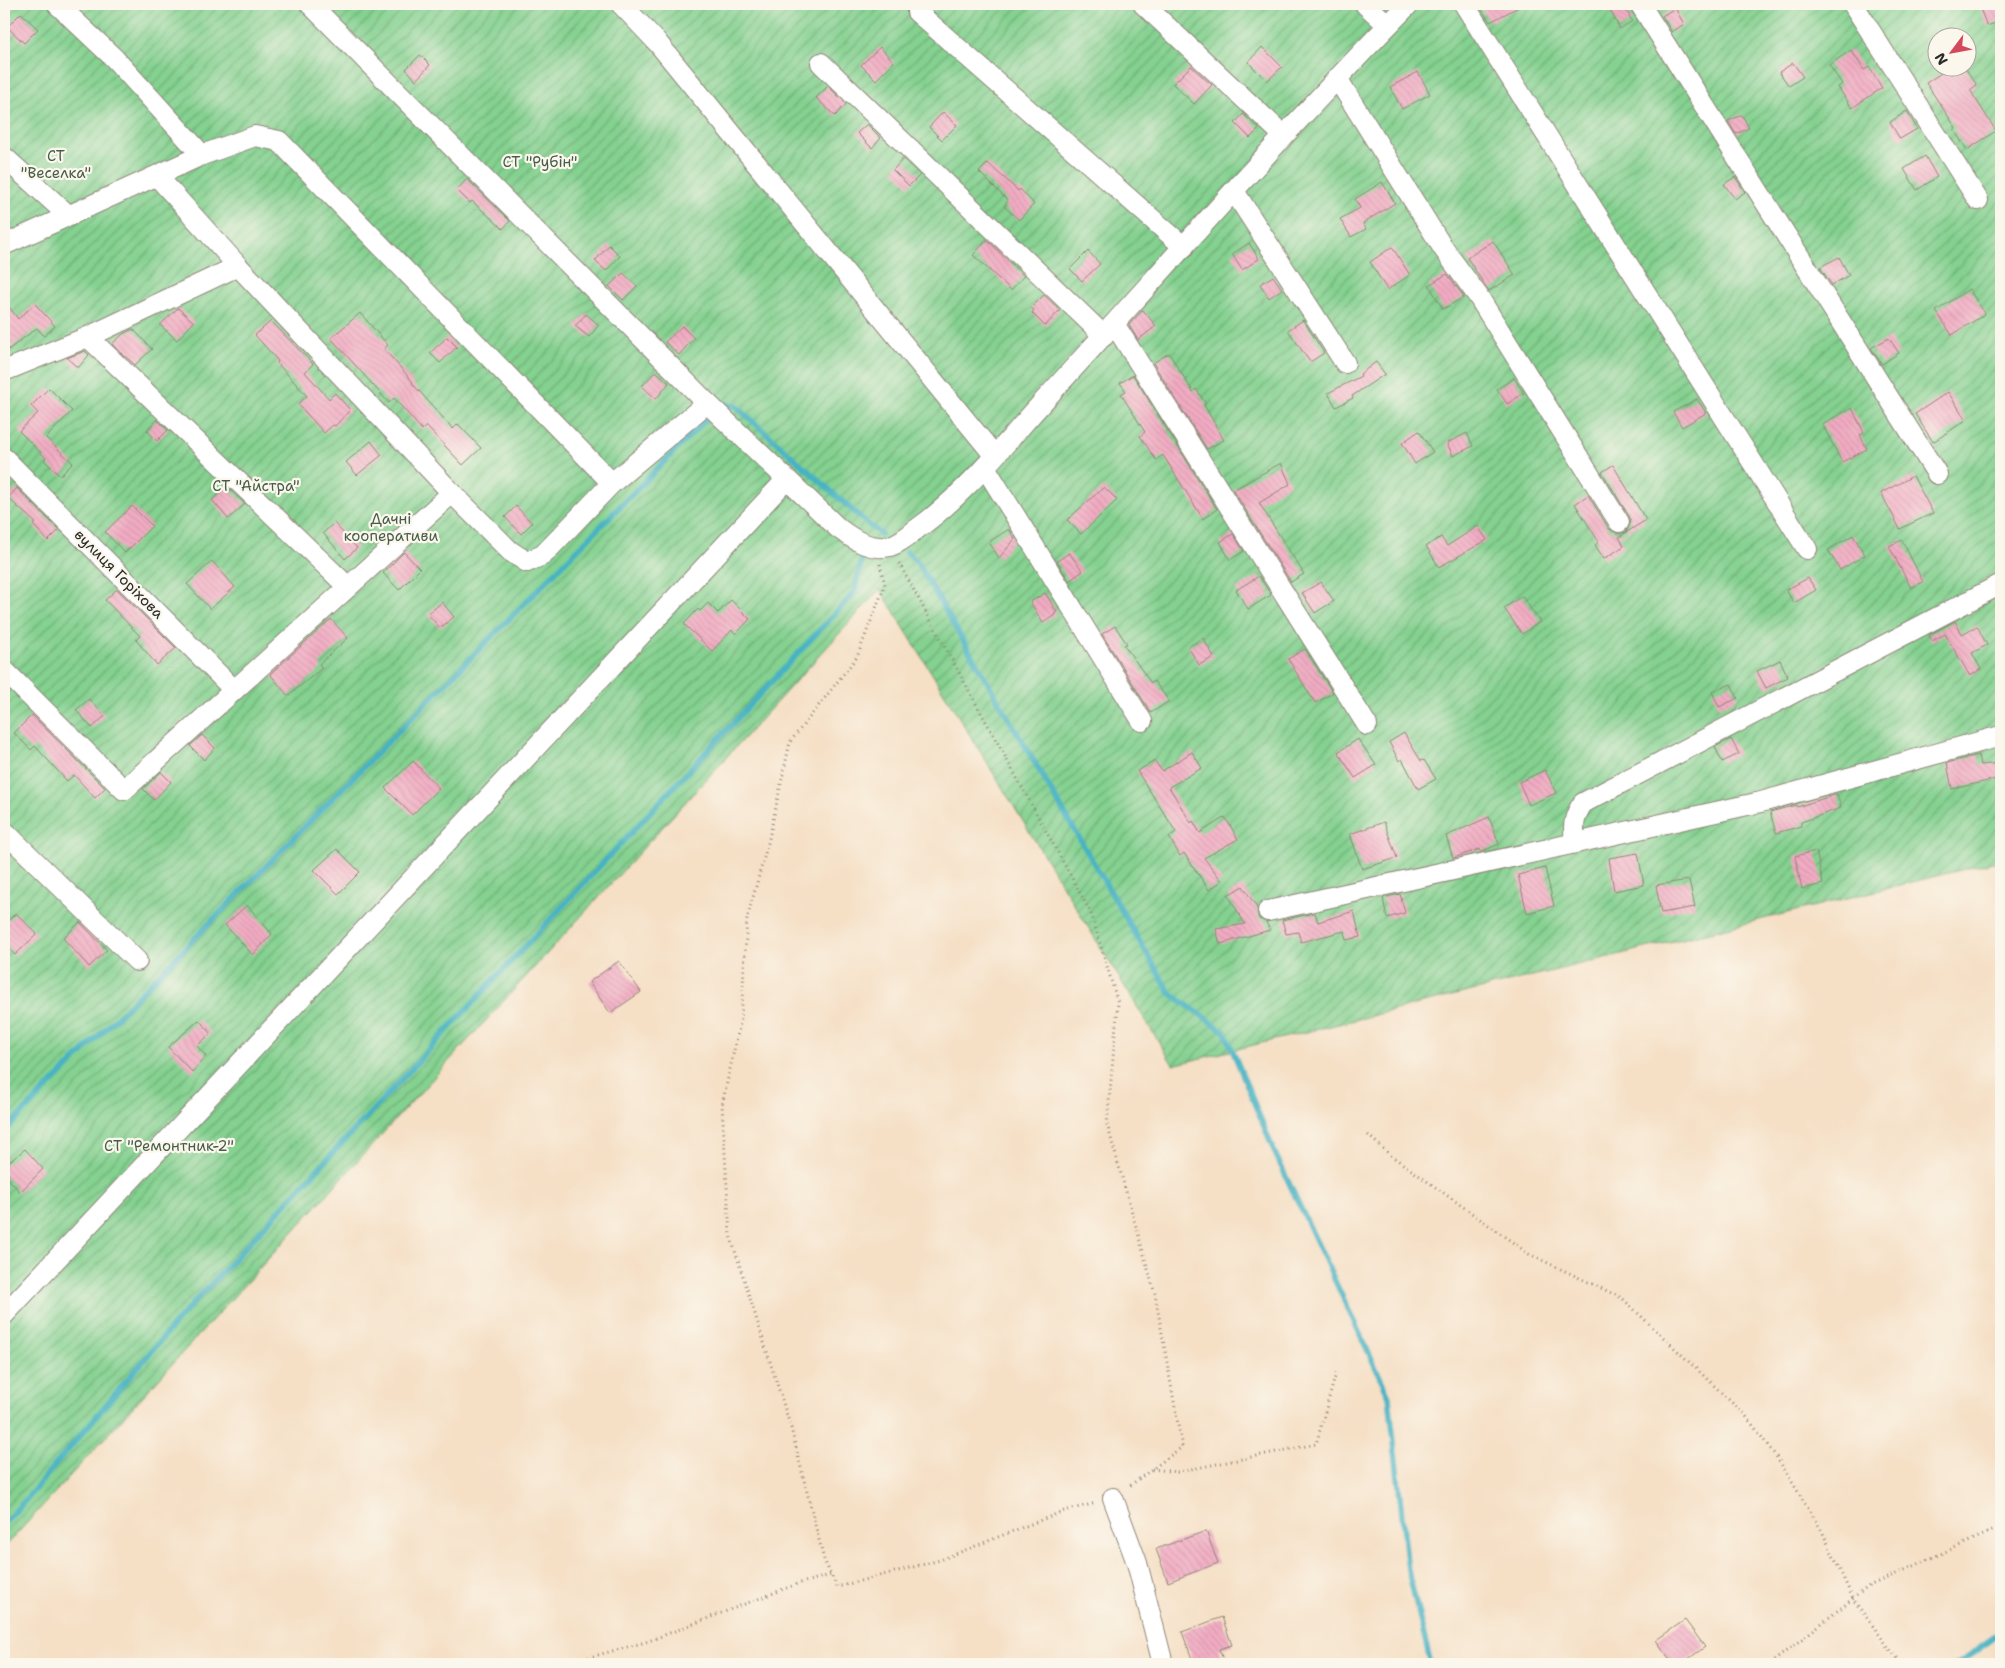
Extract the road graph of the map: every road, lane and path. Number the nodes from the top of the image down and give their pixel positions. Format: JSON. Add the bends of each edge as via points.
{"nodes":[{"id":1,"x":57,"y":4,"type":"edge"},
{"id":2,"x":310,"y":4,"type":"edge"},
{"id":3,"x":621,"y":4,"type":"edge"},
{"id":4,"x":1143,"y":4,"type":"edge"},
{"id":5,"x":1365,"y":4,"type":"edge"},
{"id":6,"x":1409,"y":4,"type":"edge"},
{"id":7,"x":1464,"y":4,"type":"edge"},
{"id":8,"x":1640,"y":4,"type":"edge"},
{"id":9,"x":1853,"y":4,"type":"edge"},
{"id":10,"x":917,"y":12,"type":"dead end"},
{"id":11,"x":1388,"y":25,"type":"junction"},
{"id":12,"x":820,"y":63,"type":"dead end"},
{"id":13,"x":1337,"y":78,"type":"junction"},
{"id":14,"x":1284,"y":135,"type":"junction"},
{"id":15,"x":202,"y":155,"type":"junction"},
{"id":16,"x":4,"y":157,"type":"edge"},
{"id":17,"x":157,"y":176,"type":"junction"},
{"id":18,"x":1234,"y":191,"type":"junction"},
{"id":19,"x":1978,"y":200,"type":"dead end"},
{"id":20,"x":69,"y":216,"type":"junction"},
{"id":21,"x":4,"y":245,"type":"edge"},
{"id":22,"x":1184,"y":247,"type":"junction"},
{"id":23,"x":238,"y":266,"type":"junction"},
{"id":24,"x":1109,"y":330,"type":"junction"},
{"id":25,"x":88,"y":337,"type":"junction"},
{"id":26,"x":1345,"y":363,"type":"dead end"},
{"id":27,"x":4,"y":371,"type":"edge"},
{"id":28,"x":707,"y":403,"type":"junction"},
{"id":29,"x":4,"y":458,"type":"edge"},
{"id":30,"x":989,"y":461,"type":"junction"},
{"id":31,"x":1937,"y":474,"type":"dead end"},
{"id":32,"x":786,"y":479,"type":"junction"},
{"id":33,"x":612,"y":483,"type":"junction"},
{"id":34,"x":452,"y":493,"type":"junction"},
{"id":35,"x":1620,"y":522,"type":"dead end"},
{"id":36,"x":883,"y":546,"type":"junction"},
{"id":37,"x":1807,"y":549,"type":"dead end"},
{"id":38,"x":2001,"y":584,"type":"edge"},
{"id":39,"x":348,"y":587,"type":"junction"},
{"id":40,"x":4,"y":670,"type":"edge"},
{"id":41,"x":234,"y":690,"type":"junction"},
{"id":42,"x":1142,"y":721,"type":"dead end"},
{"id":43,"x":1367,"y":724,"type":"dead end"},
{"id":44,"x":2001,"y":736,"type":"edge"},
{"id":45,"x":4,"y":831,"type":"edge"},
{"id":46,"x":1575,"y":844,"type":"junction"},
{"id":47,"x":1268,"y":911,"type":"dead end"},
{"id":48,"x":137,"y":962,"type":"dead end"},
{"id":49,"x":1368,"y":1135,"type":"dead end"},
{"id":50,"x":4,"y":1315,"type":"edge"},
{"id":51,"x":1337,"y":1370,"type":"dead end"},
{"id":52,"x":1152,"y":1469,"type":"junction"},
{"id":53,"x":1113,"y":1498,"type":"junction"},
{"id":54,"x":2001,"y":1527,"type":"edge"},
{"id":55,"x":831,"y":1575,"type":"junction"},
{"id":56,"x":1853,"y":1599,"type":"junction"},
{"id":57,"x":564,"y":1664,"type":"edge"},
{"id":58,"x":1163,"y":1664,"type":"edge"},
{"id":59,"x":1770,"y":1664,"type":"edge"},
{"id":60,"x":1903,"y":1664,"type":"edge"}],
"edges":[{"from":1,"to":15,"type":"street","via":[[114,58]]},
{"from":2,"to":28,"type":"street"},
{"from":3,"to":30,"type":"street","via":[[657,42]]},
{"from":4,"to":14,"type":"street"},
{"from":5,"to":11,"type":"street"},
{"from":6,"to":11,"type":"street"},
{"from":7,"to":37,"type":"street"},
{"from":8,"to":31,"type":"street"},
{"from":9,"to":19,"type":"street"},
{"from":10,"to":22,"type":"street"},
{"from":11,"to":13,"type":"street"},
{"from":12,"to":24,"type":"street"},
{"from":13,"to":14,"type":"street"},
{"from":13,"to":35,"type":"street"},
{"from":14,"to":18,"type":"street"},
{"from":15,"to":17,"type":"street"},
{"from":15,"to":33,"type":"street","via":[[255,136],[279,141]]},
{"from":16,"to":20,"type":"street"},
{"from":17,"to":20,"type":"street"},
{"from":17,"to":23,"type":"street"},
{"from":18,"to":22,"type":"street"},
{"from":18,"to":26,"type":"street"},
{"from":20,"to":21,"type":"street"},
{"from":22,"to":24,"type":"street"},
{"from":23,"to":25,"type":"street"},
{"from":23,"to":34,"type":"street"},
{"from":24,"to":30,"type":"street"},
{"from":24,"to":43,"type":"street"},
{"from":25,"to":27,"type":"street"},
{"from":25,"to":39,"type":"street"},
{"from":28,"to":32,"type":"street"},
{"from":28,"to":33,"type":"street"},
{"from":29,"to":41,"type":"street","name":"вулиця Горіхова"},
{"from":30,"to":36,"type":"street","via":[[928,521],[902,540]]},
{"from":30,"to":42,"type":"street"},
{"from":32,"to":36,"type":"street","via":[[850,537],[863,544]]},
{"from":32,"to":50,"type":"street"},
{"from":33,"to":34,"type":"street","via":[[543,555],[527,562],[510,551]]},
{"from":34,"to":39,"type":"street"},
{"from":36,"to":52,"type":"path","via":[[1090,913],[1118,1003],[1107,1124],[1155,1294],[1182,1447]]},
{"from":36,"to":55,"type":"path","via":[[885,585],[857,657],[790,742],[768,843],[746,919],[741,1019],[722,1105],[730,1235],[792,1428],[824,1560]]},
{"from":38,"to":46,"type":"street","via":[[1583,803],[1573,828]]},
{"from":39,"to":41,"type":"street"},
{"from":40,"to":41,"type":"street","via":[[124,790]]},
{"from":44,"to":46,"type":"street","via":[[1760,802]]},
{"from":45,"to":48,"type":"street"},
{"from":46,"to":47,"type":"street"},
{"from":49,"to":56,"type":"path","via":[[1389,1154],[1529,1254],[1622,1298],[1746,1416],[1778,1459],[1822,1531]]},
{"from":51,"to":52,"type":"path","via":[[1316,1444],[1177,1472]]},
{"from":52,"to":53,"type":"path"},
{"from":53,"to":55,"type":"path","via":[[1064,1511],[940,1560],[837,1587]]},
{"from":53,"to":58,"type":"street","via":[[1137,1563]]},
{"from":54,"to":56,"type":"path","via":[[1869,1586]]},
{"from":55,"to":57,"type":"path","via":[[797,1584],[646,1642]]},
{"from":56,"to":59,"type":"path"},
{"from":56,"to":60,"type":"path"}]}
